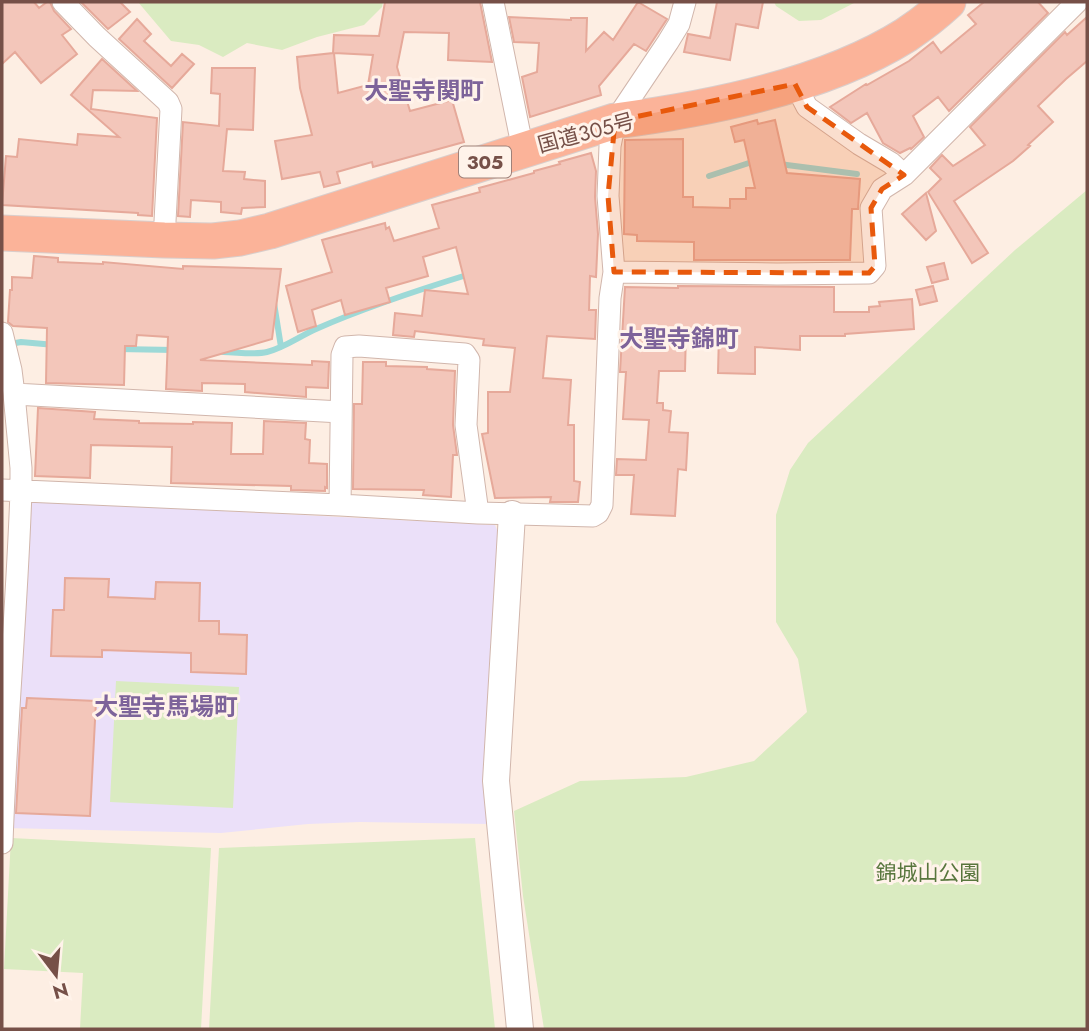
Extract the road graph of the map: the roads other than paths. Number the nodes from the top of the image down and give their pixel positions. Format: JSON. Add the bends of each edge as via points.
{"nodes":[{"id":1,"x":63,"y":2,"type":"edge"},
{"id":2,"x":493,"y":2,"type":"edge"},
{"id":3,"x":685,"y":2,"type":"edge"},
{"id":4,"x":948,"y":2,"type":"edge"},
{"id":5,"x":1077,"y":2,"type":"edge"},
{"id":6,"x":795,"y":84,"type":"junction"},
{"id":7,"x":615,"y":121,"type":"junction"},
{"id":8,"x":523,"y":150,"type":"junction"},
{"id":9,"x":904,"y":175,"type":"junction"},
{"id":10,"x":2,"y":233,"type":"edge"},
{"id":11,"x":164,"y":240,"type":"junction"},
{"id":12,"x":614,"y":272,"type":"junction"},
{"id":13,"x":2,"y":333,"type":"edge"},
{"id":14,"x":14,"y":394,"type":"junction"},
{"id":15,"x":341,"y":412,"type":"junction"},
{"id":16,"x":13,"y":491,"type":"edge"},
{"id":17,"x":340,"y":505,"type":"junction"},
{"id":18,"x":478,"y":513,"type":"junction"},
{"id":19,"x":512,"y":514,"type":"junction"},
{"id":20,"x":2,"y":843,"type":"edge"},
{"id":21,"x":520,"y":1029,"type":"edge"}],
"edges":[{"from":1,"to":11,"type":"street","via":[[171,109]]},
{"from":2,"to":8,"type":"street"},
{"from":3,"to":7,"type":"street","via":[[679,24]]},
{"from":4,"to":6,"type":"highway","name":"国道305号","number":"305","via":[[886,47]]},
{"from":5,"to":9,"type":"street"},
{"from":6,"to":7,"type":"highway","name":"国道305号","number":"305","via":[[662,115]]},
{"from":6,"to":9,"type":"street","via":[[807,107]]},
{"from":7,"to":8,"type":"highway","name":"国道305号","number":"305"},
{"from":7,"to":12,"type":"street","via":[[608,197]]},
{"from":8,"to":11,"type":"highway","name":"国道305号","number":"305","via":[[270,231],[213,241]]},
{"from":9,"to":12,"type":"street","via":[[882,189],[871,208],[875,266],[869,273]]},
{"from":10,"to":11,"type":"highway","name":"国道305号","number":"305"},
{"from":12,"to":19,"type":"street","via":[[602,505],[593,516]]},
{"from":13,"to":14,"type":"street"},
{"from":14,"to":15,"type":"street"},
{"from":14,"to":16,"type":"street","via":[[21,468]]},
{"from":15,"to":17,"type":"street"},
{"from":15,"to":18,"type":"street","via":[[345,347],[465,354],[469,360],[466,425]]},
{"from":16,"to":17,"type":"street"},
{"from":16,"to":20,"type":"street","via":[[15,618]]},
{"from":17,"to":18,"type":"street"},
{"from":18,"to":19,"type":"street"},
{"from":19,"to":21,"type":"street","via":[[496,781]]}]}
